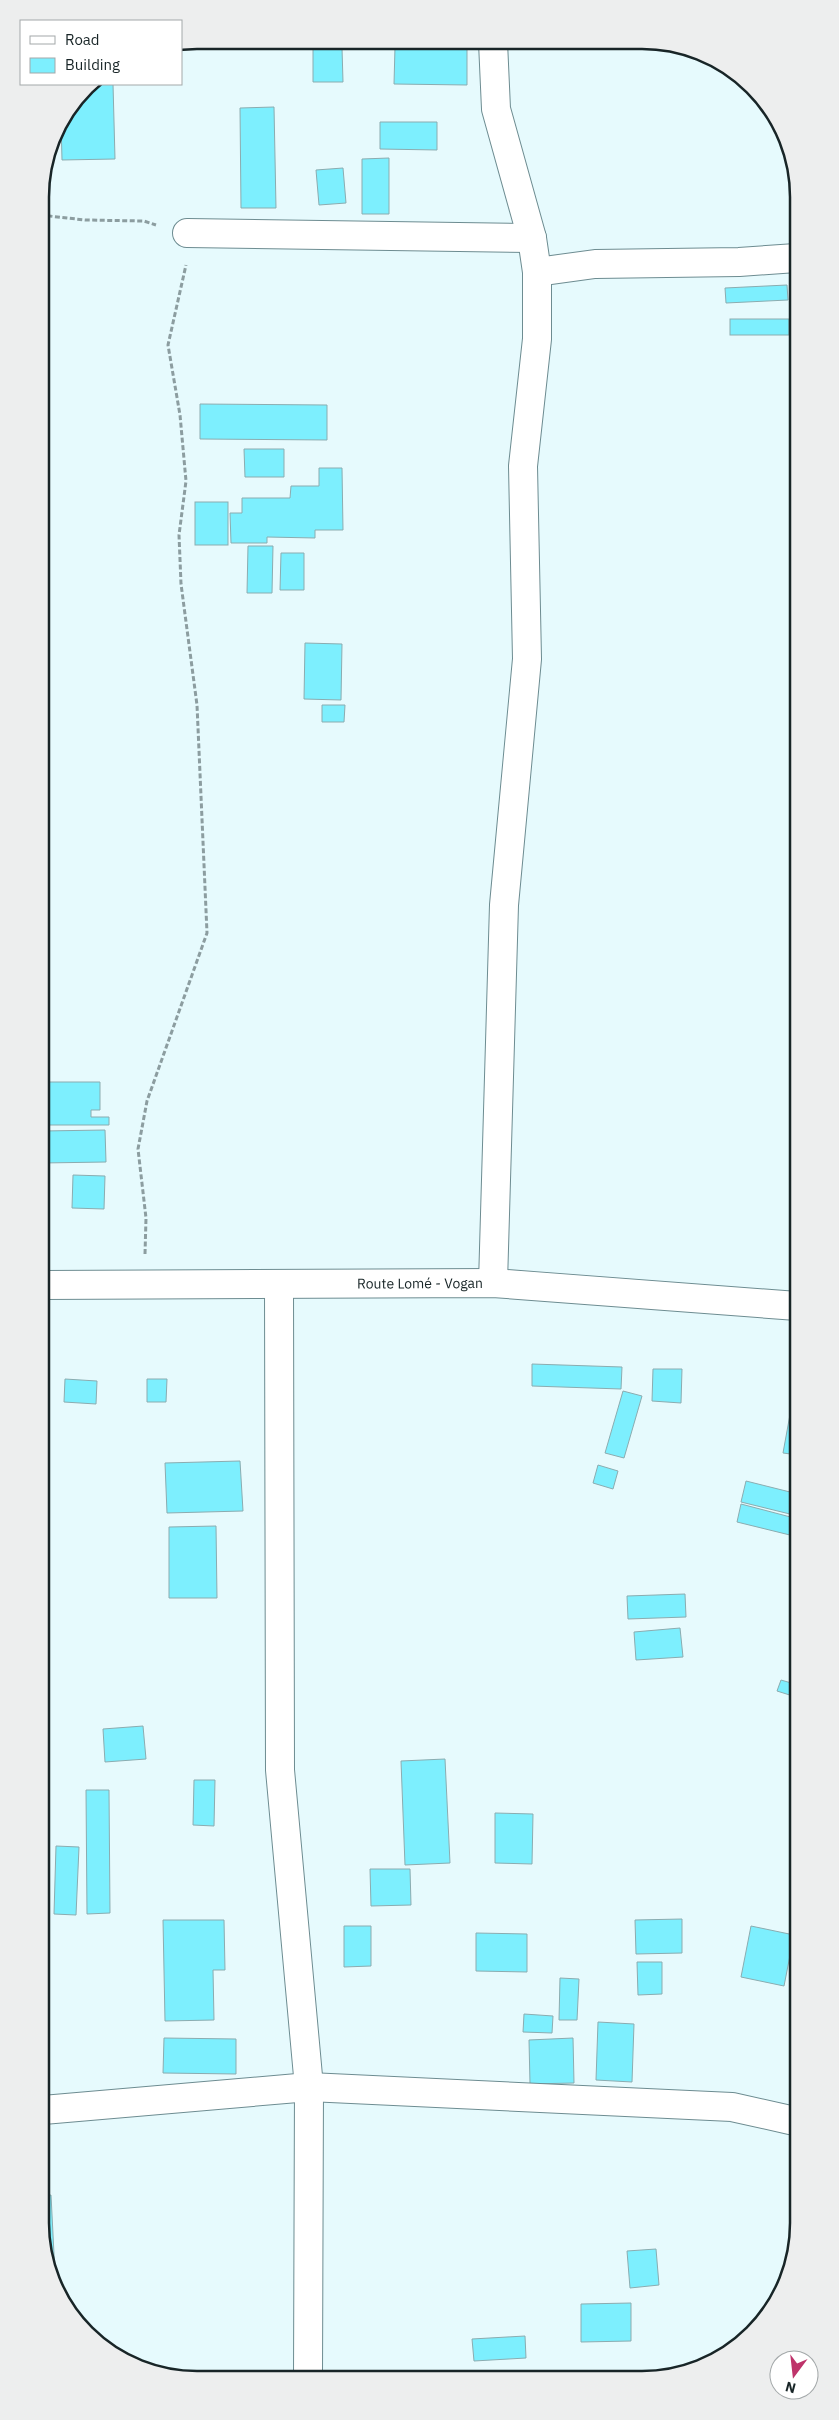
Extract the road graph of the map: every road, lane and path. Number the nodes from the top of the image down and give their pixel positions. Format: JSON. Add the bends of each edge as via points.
{"nodes":[{"id":1,"x":493,"y":49,"type":"edge"},
{"id":2,"x":49,"y":216,"type":"edge"},
{"id":3,"x":187,"y":233,"type":"junction"},
{"id":4,"x":532,"y":238,"type":"junction"},
{"id":5,"x":790,"y":258,"type":"edge"},
{"id":6,"x":537,"y":272,"type":"junction"},
{"id":7,"x":493,"y":1283,"type":"junction"},
{"id":8,"x":49,"y":1285,"type":"edge"},
{"id":9,"x":143,"y":1285,"type":"junction"},
{"id":10,"x":279,"y":1285,"type":"junction"},
{"id":11,"x":790,"y":1305,"type":"edge"},
{"id":12,"x":309,"y":2087,"type":"junction"},
{"id":13,"x":49,"y":2109,"type":"edge"},
{"id":14,"x":790,"y":2120,"type":"edge"},
{"id":15,"x":308,"y":2371,"type":"edge"}],
"edges":[{"from":1,"to":4,"type":"street","via":[[496,109]]},
{"from":2,"to":3,"type":"path","via":[[144,221]]},
{"from":3,"to":4,"type":"street"},
{"from":3,"to":9,"type":"path","via":[[186,273],[168,345],[180,415],[186,481],[179,535],[181,584],[197,705],[207,933],[147,1101],[138,1149],[146,1218]]},
{"from":4,"to":6,"type":"street"},
{"from":5,"to":6,"type":"street","via":[[595,264]]},
{"from":6,"to":7,"type":"street","via":[[537,339],[522,466],[527,658],[504,905]]},
{"from":7,"to":10,"type":"street","name":"Route Lomé - Vogan"},
{"from":7,"to":11,"type":"street","name":"Route Lomé - Vogan"},
{"from":8,"to":9,"type":"street","name":"Route Lomé - Vogan"},
{"from":9,"to":10,"type":"street","name":"Route Lomé - Vogan"},
{"from":10,"to":12,"type":"street","via":[[280,1770]]},
{"from":12,"to":13,"type":"street"},
{"from":12,"to":14,"type":"street","via":[[732,2108]]},
{"from":12,"to":15,"type":"street"}]}
